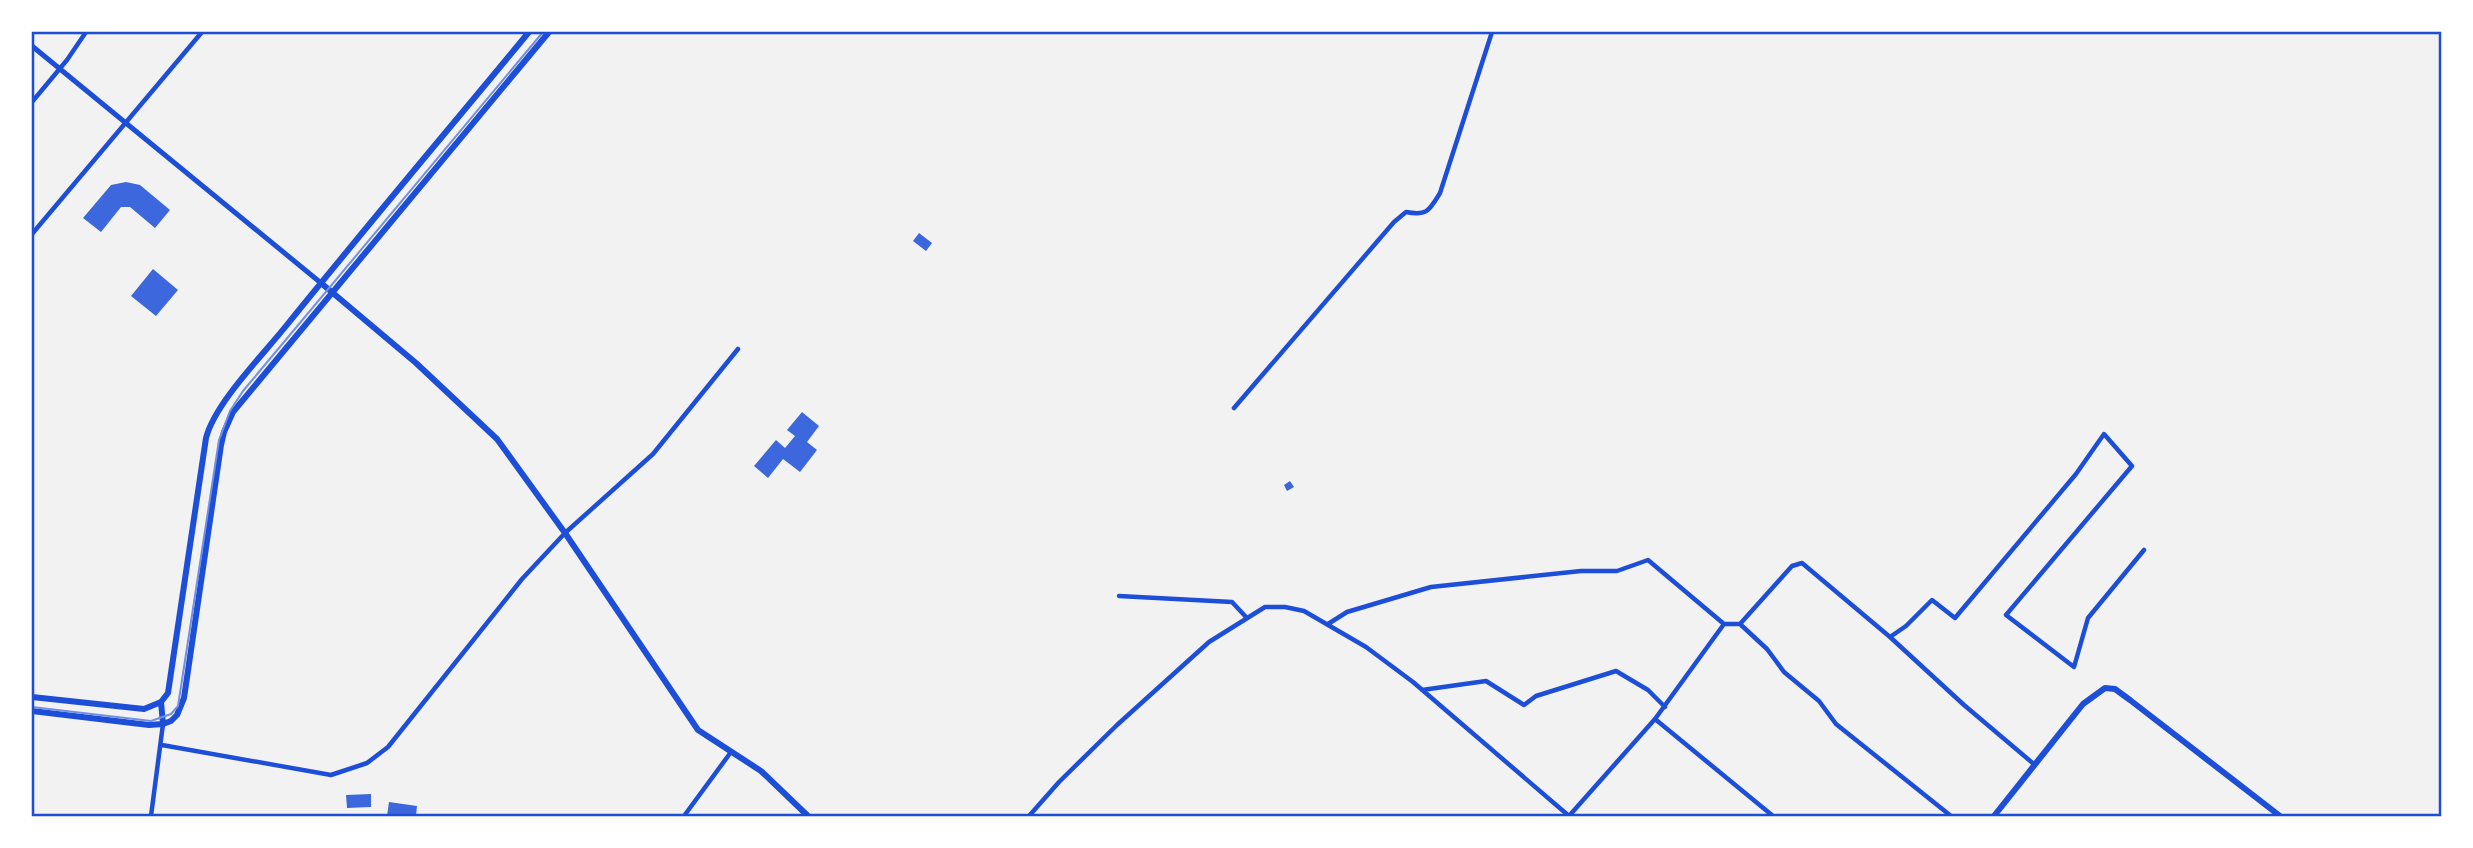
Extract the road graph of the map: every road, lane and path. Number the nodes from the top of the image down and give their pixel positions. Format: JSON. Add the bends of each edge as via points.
{"nodes":[{"id":1,"x":86,"y":32,"type":"edge"},
{"id":2,"x":202,"y":32,"type":"edge"},
{"id":3,"x":529,"y":32,"type":"edge"},
{"id":4,"x":549,"y":32,"type":"edge"},
{"id":5,"x":1492,"y":32,"type":"edge"},
{"id":6,"x":32,"y":46,"type":"edge"},
{"id":7,"x":58,"y":69,"type":"junction"},
{"id":8,"x":32,"y":102,"type":"edge"},
{"id":9,"x":126,"y":124,"type":"junction"},
{"id":10,"x":32,"y":234,"type":"edge"},
{"id":11,"x":321,"y":283,"type":"junction"},
{"id":12,"x":333,"y":293,"type":"junction"},
{"id":13,"x":738,"y":349,"type":"dead end"},
{"id":14,"x":1234,"y":408,"type":"dead end"},
{"id":15,"x":565,"y":533,"type":"junction"},
{"id":16,"x":2144,"y":550,"type":"dead end"},
{"id":17,"x":1119,"y":596,"type":"dead end"},
{"id":18,"x":1246,"y":617,"type":"junction"},
{"id":19,"x":1328,"y":624,"type":"junction"},
{"id":20,"x":1724,"y":624,"type":"junction"},
{"id":21,"x":1740,"y":624,"type":"junction"},
{"id":22,"x":1890,"y":637,"type":"junction"},
{"id":23,"x":1422,"y":691,"type":"junction"},
{"id":24,"x":32,"y":697,"type":"edge"},
{"id":25,"x":161,"y":702,"type":"junction"},
{"id":26,"x":1665,"y":707,"type":"junction"},
{"id":27,"x":32,"y":711,"type":"edge"},
{"id":28,"x":1655,"y":719,"type":"junction"},
{"id":29,"x":163,"y":724,"type":"junction"},
{"id":30,"x":162,"y":745,"type":"junction"},
{"id":31,"x":731,"y":752,"type":"junction"},
{"id":32,"x":2035,"y":766,"type":"junction"},
{"id":33,"x":150,"y":817,"type":"edge"},
{"id":34,"x":684,"y":817,"type":"edge"},
{"id":35,"x":808,"y":817,"type":"edge"},
{"id":36,"x":1029,"y":817,"type":"edge"},
{"id":37,"x":1569,"y":817,"type":"edge"},
{"id":38,"x":1773,"y":817,"type":"edge"},
{"id":39,"x":1951,"y":817,"type":"edge"},
{"id":40,"x":1994,"y":817,"type":"edge"},
{"id":41,"x":2280,"y":817,"type":"edge"}],
"edges":[{"from":1,"to":7,"type":"street"},
{"from":2,"to":9,"type":"street"},
{"from":3,"to":11,"type":"main road"},
{"from":4,"to":12,"type":"main road"},
{"from":5,"to":14,"type":"street","via":[[1440,194],[1430,210],[1419,215],[1406,212],[1394,222]]},
{"from":6,"to":7,"type":"street"},
{"from":7,"to":8,"type":"street"},
{"from":7,"to":9,"type":"street"},
{"from":9,"to":10,"type":"street"},
{"from":9,"to":11,"type":"street"},
{"from":11,"to":12,"type":"main road"},
{"from":11,"to":25,"type":"main road","via":[[208,430],[168,693]]},
{"from":12,"to":15,"type":"main road","via":[[497,439]]},
{"from":12,"to":29,"type":"main road","via":[[233,412],[224,432],[184,698],[177,715]]},
{"from":13,"to":15,"type":"street","via":[[653,454]]},
{"from":15,"to":30,"type":"street","via":[[522,579],[388,747],[367,763],[331,775]]},
{"from":15,"to":31,"type":"main road","via":[[698,730]]},
{"from":16,"to":22,"type":"street","via":[[2088,618],[2074,667],[2007,615],[2132,466],[2104,434],[1955,618],[1932,600]]},
{"from":17,"to":18,"type":"street","via":[[1232,602]]},
{"from":18,"to":19,"type":"street","via":[[1265,607],[1285,607]]},
{"from":18,"to":36,"type":"street","via":[[1209,642],[1117,725]]},
{"from":19,"to":20,"type":"street","via":[[1347,612],[1431,587],[1616,571],[1648,560]]},
{"from":19,"to":23,"type":"street"},
{"from":20,"to":21,"type":"street"},
{"from":20,"to":26,"type":"street"},
{"from":21,"to":22,"type":"street","via":[[1792,566],[1802,564]]},
{"from":21,"to":39,"type":"street","via":[[1768,649],[1784,672],[1819,701],[1836,724]]},
{"from":22,"to":32,"type":"street"},
{"from":23,"to":26,"type":"street","via":[[1486,681],[1524,705],[1536,696],[1616,671],[1648,690]]},
{"from":23,"to":37,"type":"street"},
{"from":24,"to":25,"type":"main road","via":[[137,709]]},
{"from":25,"to":29,"type":"main road"},
{"from":26,"to":28,"type":"street"},
{"from":27,"to":29,"type":"main road"},
{"from":28,"to":37,"type":"street"},
{"from":28,"to":38,"type":"street"},
{"from":29,"to":30,"type":"street"},
{"from":30,"to":33,"type":"street"},
{"from":31,"to":34,"type":"street"},
{"from":31,"to":35,"type":"main road","via":[[761,771]]},
{"from":32,"to":40,"type":"main road"},
{"from":32,"to":41,"type":"main road","via":[[2083,704],[2105,688],[2115,690]]}]}
